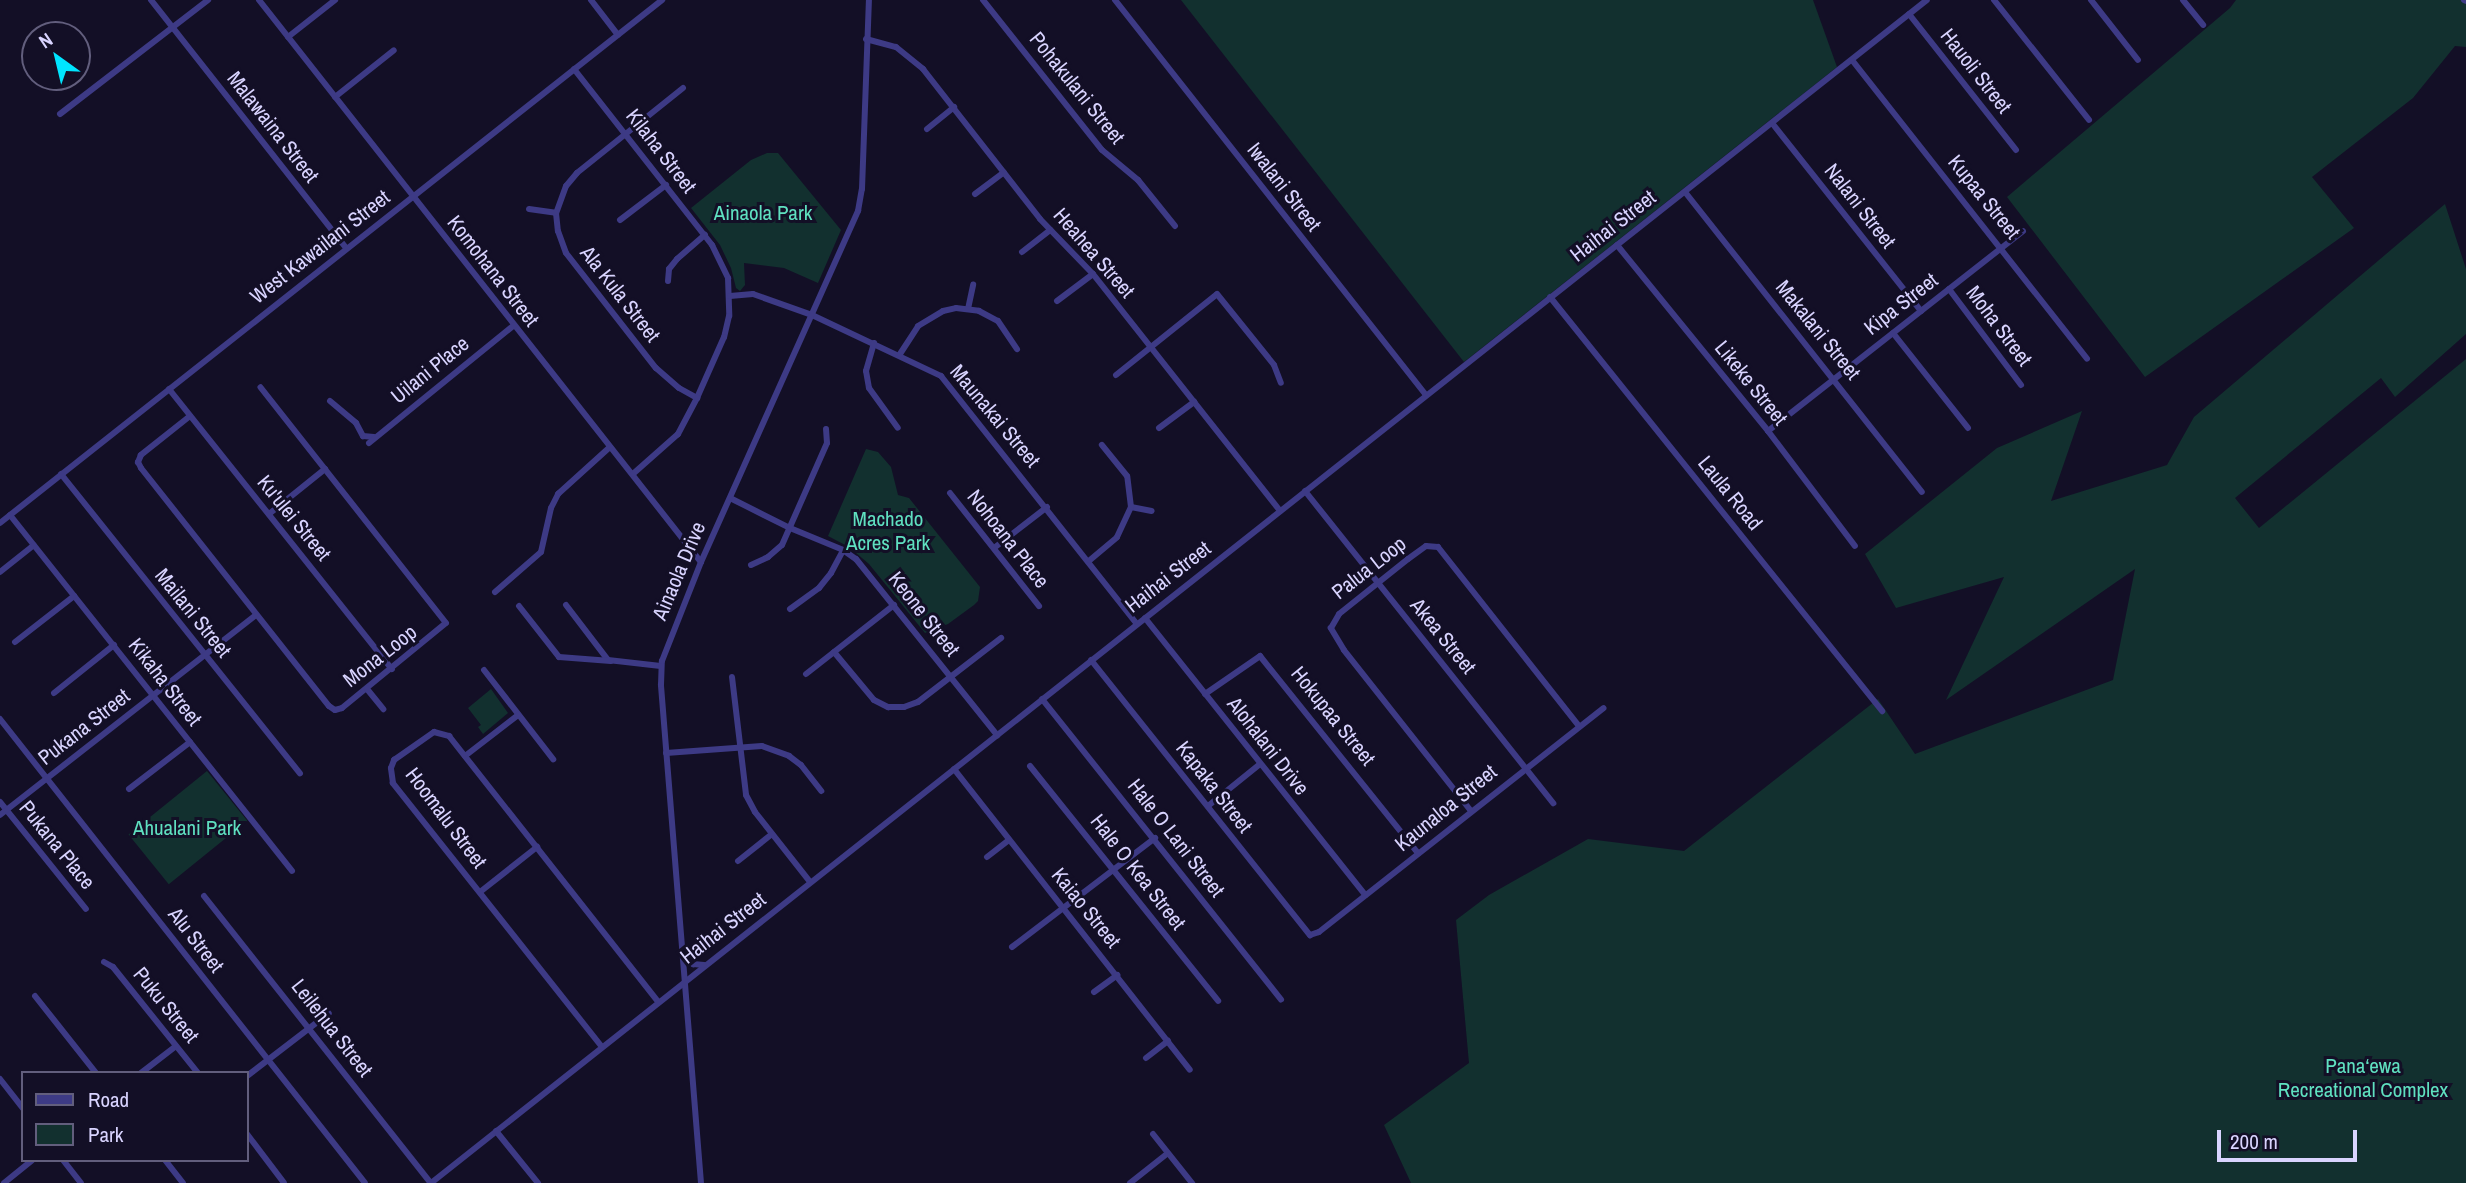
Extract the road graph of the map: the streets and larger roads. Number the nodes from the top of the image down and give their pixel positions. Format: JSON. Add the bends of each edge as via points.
{"nodes":[{"id":1,"x":151,"y":0,"type":"edge"},
{"id":2,"x":208,"y":0,"type":"edge"},
{"id":3,"x":259,"y":0,"type":"edge"},
{"id":4,"x":335,"y":0,"type":"edge"},
{"id":5,"x":591,"y":0,"type":"edge"},
{"id":6,"x":662,"y":0,"type":"edge"},
{"id":7,"x":869,"y":0,"type":"edge"},
{"id":8,"x":983,"y":0,"type":"edge"},
{"id":9,"x":1115,"y":0,"type":"edge"},
{"id":10,"x":1927,"y":0,"type":"edge"},
{"id":11,"x":1994,"y":0,"type":"edge"},
{"id":12,"x":2091,"y":0,"type":"edge"},
{"id":13,"x":2183,"y":0,"type":"edge"},
{"id":14,"x":1909,"y":14,"type":"junction"},
{"id":15,"x":2203,"y":25,"type":"dead end"},
{"id":16,"x":173,"y":27,"type":"junction"},
{"id":17,"x":618,"y":35,"type":"junction"},
{"id":18,"x":288,"y":37,"type":"junction"},
{"id":19,"x":866,"y":39,"type":"junction"},
{"id":20,"x":394,"y":50,"type":"dead end"},
{"id":21,"x":1852,"y":60,"type":"junction"},
{"id":22,"x":2138,"y":60,"type":"dead end"},
{"id":23,"x":575,"y":69,"type":"junction"},
{"id":24,"x":683,"y":88,"type":"dead end"},
{"id":25,"x":335,"y":97,"type":"junction"},
{"id":26,"x":954,"y":107,"type":"junction"},
{"id":27,"x":60,"y":114,"type":"dead end"},
{"id":28,"x":2088,"y":120,"type":"dead end"},
{"id":29,"x":1772,"y":123,"type":"junction"},
{"id":30,"x":927,"y":129,"type":"dead end"},
{"id":31,"x":626,"y":134,"type":"junction"},
{"id":32,"x":2016,"y":150,"type":"dead end"},
{"id":33,"x":1004,"y":173,"type":"junction"},
{"id":34,"x":666,"y":185,"type":"junction"},
{"id":35,"x":1685,"y":192,"type":"junction"},
{"id":36,"x":975,"y":194,"type":"dead end"},
{"id":37,"x":413,"y":197,"type":"junction"},
{"id":38,"x":529,"y":209,"type":"dead end"},
{"id":39,"x":556,"y":213,"type":"junction"},
{"id":40,"x":620,"y":220,"type":"dead end"},
{"id":41,"x":1175,"y":226,"type":"dead end"},
{"id":42,"x":1050,"y":230,"type":"junction"},
{"id":43,"x":2023,"y":231,"type":"dead end"},
{"id":44,"x":705,"y":235,"type":"junction"},
{"id":45,"x":1617,"y":245,"type":"junction"},
{"id":46,"x":2002,"y":247,"type":"junction"},
{"id":47,"x":346,"y":248,"type":"junction"},
{"id":48,"x":1022,"y":253,"type":"dead end"},
{"id":49,"x":1093,"y":274,"type":"junction"},
{"id":50,"x":668,"y":281,"type":"dead end"},
{"id":51,"x":973,"y":285,"type":"dead end"},
{"id":52,"x":1948,"y":289,"type":"junction"},
{"id":53,"x":730,"y":296,"type":"junction"},
{"id":54,"x":1550,"y":297,"type":"junction"},
{"id":55,"x":1058,"y":301,"type":"dead end"},
{"id":56,"x":968,"y":309,"type":"junction"},
{"id":57,"x":1921,"y":311,"type":"junction"},
{"id":58,"x":812,"y":315,"type":"junction"},
{"id":59,"x":514,"y":325,"type":"junction"},
{"id":60,"x":1893,"y":333,"type":"junction"},
{"id":61,"x":874,"y":343,"type":"junction"},
{"id":62,"x":1151,"y":347,"type":"junction"},
{"id":63,"x":1017,"y":349,"type":"dead end"},
{"id":64,"x":900,"y":354,"type":"junction"},
{"id":65,"x":2087,"y":359,"type":"dead end"},
{"id":66,"x":1115,"y":375,"type":"dead end"},
{"id":67,"x":1835,"y":379,"type":"junction"},
{"id":68,"x":1281,"y":383,"type":"dead end"},
{"id":69,"x":2021,"y":385,"type":"dead end"},
{"id":70,"x":260,"y":387,"type":"dead end"},
{"id":71,"x":169,"y":389,"type":"junction"},
{"id":72,"x":1426,"y":395,"type":"junction"},
{"id":73,"x":697,"y":398,"type":"junction"},
{"id":74,"x":330,"y":401,"type":"dead end"},
{"id":75,"x":1194,"y":402,"type":"junction"},
{"id":76,"x":190,"y":416,"type":"junction"},
{"id":77,"x":898,"y":428,"type":"dead end"},
{"id":78,"x":1159,"y":428,"type":"dead end"},
{"id":79,"x":1968,"y":428,"type":"dead end"},
{"id":80,"x":826,"y":429,"type":"dead end"},
{"id":81,"x":1768,"y":431,"type":"junction"},
{"id":82,"x":376,"y":437,"type":"junction"},
{"id":83,"x":369,"y":443,"type":"dead end"},
{"id":84,"x":1102,"y":445,"type":"dead end"},
{"id":85,"x":610,"y":447,"type":"junction"},
{"id":86,"x":325,"y":469,"type":"junction"},
{"id":87,"x":61,"y":474,"type":"junction"},
{"id":88,"x":633,"y":474,"type":"junction"},
{"id":89,"x":1305,"y":491,"type":"junction"},
{"id":90,"x":1922,"y":492,"type":"dead end"},
{"id":91,"x":950,"y":493,"type":"dead end"},
{"id":92,"x":732,"y":499,"type":"junction"},
{"id":93,"x":1047,"y":507,"type":"junction"},
{"id":94,"x":1131,"y":507,"type":"junction"},
{"id":95,"x":1152,"y":511,"type":"dead end"},
{"id":96,"x":1280,"y":511,"type":"junction"},
{"id":97,"x":268,"y":514,"type":"junction"},
{"id":98,"x":10,"y":515,"type":"junction"},
{"id":99,"x":0,"y":523,"type":"edge"},
{"id":100,"x":790,"y":528,"type":"junction"},
{"id":101,"x":34,"y":545,"type":"junction"},
{"id":102,"x":1855,"y":546,"type":"dead end"},
{"id":103,"x":994,"y":548,"type":"junction"},
{"id":104,"x":843,"y":550,"type":"junction"},
{"id":105,"x":1090,"y":560,"type":"junction"},
{"id":106,"x":701,"y":562,"type":"junction"},
{"id":107,"x":751,"y":565,"type":"dead end"},
{"id":108,"x":0,"y":572,"type":"edge"},
{"id":109,"x":1378,"y":583,"type":"junction"},
{"id":110,"x":495,"y":592,"type":"dead end"},
{"id":111,"x":74,"y":596,"type":"junction"},
{"id":112,"x":894,"y":604,"type":"junction"},
{"id":113,"x":566,"y":605,"type":"dead end"},
{"id":114,"x":519,"y":606,"type":"dead end"},
{"id":115,"x":1039,"y":606,"type":"dead end"},
{"id":116,"x":790,"y":608,"type":"dead end"},
{"id":117,"x":256,"y":615,"type":"junction"},
{"id":118,"x":1145,"y":618,"type":"junction"},
{"id":119,"x":1137,"y":624,"type":"junction"},
{"id":120,"x":1001,"y":638,"type":"dead end"},
{"id":121,"x":15,"y":642,"type":"dead end"},
{"id":122,"x":114,"y":645,"type":"junction"},
{"id":123,"x":834,"y":652,"type":"junction"},
{"id":124,"x":205,"y":656,"type":"junction"},
{"id":125,"x":1091,"y":660,"type":"junction"},
{"id":126,"x":612,"y":661,"type":"junction"},
{"id":127,"x":661,"y":666,"type":"junction"},
{"id":128,"x":392,"y":669,"type":"junction"},
{"id":129,"x":484,"y":670,"type":"dead end"},
{"id":130,"x":806,"y":674,"type":"dead end"},
{"id":131,"x":732,"y":677,"type":"dead end"},
{"id":132,"x":951,"y":678,"type":"junction"},
{"id":133,"x":367,"y":689,"type":"junction"},
{"id":134,"x":54,"y":693,"type":"dead end"},
{"id":135,"x":1205,"y":694,"type":"junction"},
{"id":136,"x":154,"y":695,"type":"junction"},
{"id":137,"x":1042,"y":699,"type":"junction"},
{"id":138,"x":1604,"y":708,"type":"dead end"},
{"id":139,"x":383,"y":709,"type":"dead end"},
{"id":140,"x":1882,"y":711,"type":"dead end"},
{"id":141,"x":519,"y":715,"type":"junction"},
{"id":142,"x":0,"y":719,"type":"edge"},
{"id":143,"x":1578,"y":726,"type":"junction"},
{"id":144,"x":997,"y":735,"type":"junction"},
{"id":145,"x":190,"y":742,"type":"junction"},
{"id":146,"x":739,"y":747,"type":"junction"},
{"id":147,"x":666,"y":754,"type":"junction"},
{"id":148,"x":466,"y":756,"type":"junction"},
{"id":149,"x":553,"y":759,"type":"dead end"},
{"id":150,"x":1260,"y":764,"type":"junction"},
{"id":151,"x":1030,"y":766,"type":"dead end"},
{"id":152,"x":1525,"y":768,"type":"junction"},
{"id":153,"x":954,"y":769,"type":"junction"},
{"id":154,"x":300,"y":773,"type":"dead end"},
{"id":155,"x":46,"y":779,"type":"junction"},
{"id":156,"x":129,"y":789,"type":"dead end"},
{"id":157,"x":821,"y":791,"type":"dead end"},
{"id":158,"x":0,"y":802,"type":"edge"},
{"id":159,"x":1553,"y":803,"type":"dead end"},
{"id":160,"x":1208,"y":806,"type":"junction"},
{"id":161,"x":1471,"y":811,"type":"junction"},
{"id":162,"x":3,"y":813,"type":"edge"},
{"id":163,"x":772,"y":834,"type":"junction"},
{"id":164,"x":1155,"y":838,"type":"junction"},
{"id":165,"x":1009,"y":840,"type":"junction"},
{"id":166,"x":537,"y":847,"type":"junction"},
{"id":167,"x":1418,"y":853,"type":"junction"},
{"id":168,"x":987,"y":856,"type":"dead end"},
{"id":169,"x":738,"y":862,"type":"dead end"},
{"id":170,"x":1113,"y":868,"type":"junction"},
{"id":171,"x":292,"y":871,"type":"dead end"},
{"id":172,"x":810,"y":882,"type":"junction"},
{"id":173,"x":480,"y":892,"type":"junction"},
{"id":174,"x":1365,"y":895,"type":"junction"},
{"id":175,"x":204,"y":896,"type":"dead end"},
{"id":176,"x":1063,"y":908,"type":"junction"},
{"id":177,"x":86,"y":909,"type":"dead end"},
{"id":178,"x":1310,"y":935,"type":"joint"},
{"id":179,"x":1012,"y":947,"type":"dead end"},
{"id":180,"x":685,"y":957,"type":"junction"},
{"id":181,"x":104,"y":962,"type":"dead end"},
{"id":182,"x":704,"y":965,"type":"junction"},
{"id":183,"x":1116,"y":975,"type":"junction"},
{"id":184,"x":687,"y":979,"type":"junction"},
{"id":185,"x":1094,"y":992,"type":"dead end"},
{"id":186,"x":35,"y":996,"type":"dead end"},
{"id":187,"x":1281,"y":1000,"type":"dead end"},
{"id":188,"x":1218,"y":1001,"type":"dead end"},
{"id":189,"x":658,"y":1002,"type":"junction"},
{"id":190,"x":329,"y":1013,"type":"dead end"},
{"id":191,"x":309,"y":1028,"type":"junction"},
{"id":192,"x":1168,"y":1041,"type":"junction"},
{"id":193,"x":176,"y":1046,"type":"junction"},
{"id":194,"x":602,"y":1047,"type":"junction"},
{"id":195,"x":1146,"y":1058,"type":"dead end"},
{"id":196,"x":269,"y":1060,"type":"junction"},
{"id":197,"x":1190,"y":1070,"type":"dead end"},
{"id":198,"x":94,"y":1071,"type":"edge"},
{"id":199,"x":144,"y":1071,"type":"edge"},
{"id":200,"x":196,"y":1071,"type":"edge"},
{"id":201,"x":248,"y":1075,"type":"edge"},
{"id":202,"x":0,"y":1079,"type":"edge"},
{"id":203,"x":21,"y":1105,"type":"edge"},
{"id":204,"x":496,"y":1131,"type":"junction"},
{"id":205,"x":1153,"y":1134,"type":"dead end"},
{"id":206,"x":248,"y":1135,"type":"edge"},
{"id":207,"x":1168,"y":1153,"type":"junction"},
{"id":208,"x":30,"y":1162,"type":"edge"},
{"id":209,"x":65,"y":1162,"type":"edge"},
{"id":210,"x":167,"y":1162,"type":"edge"},
{"id":211,"x":4,"y":1183,"type":"edge"},
{"id":212,"x":81,"y":1183,"type":"edge"},
{"id":213,"x":183,"y":1183,"type":"edge"},
{"id":214,"x":284,"y":1183,"type":"edge"},
{"id":215,"x":365,"y":1183,"type":"edge"},
{"id":216,"x":431,"y":1183,"type":"edge"},
{"id":217,"x":538,"y":1183,"type":"edge"},
{"id":218,"x":701,"y":1183,"type":"edge"},
{"id":219,"x":1130,"y":1183,"type":"edge"},
{"id":220,"x":1192,"y":1183,"type":"edge"}],
"edges":[{"from":1,"to":16,"type":"street","name":"Malawaina Street"},
{"from":2,"to":16,"type":"street"},
{"from":3,"to":18,"type":"street","name":"Komohana Street"},
{"from":4,"to":18,"type":"street"},
{"from":5,"to":17,"type":"street"},
{"from":6,"to":17,"type":"street","name":"West Kawailani Street"},
{"from":7,"to":19,"type":"street","name":"Ainaola Drive"},
{"from":8,"to":41,"type":"street","name":"Pohakulani Street","via":[[1102,150],[1138,180]]},
{"from":9,"to":72,"type":"street","name":"Iwalani Street"},
{"from":10,"to":14,"type":"street","name":"Haihai Street"},
{"from":11,"to":28,"type":"street"},
{"from":12,"to":22,"type":"street"},
{"from":13,"to":15,"type":"street"},
{"from":14,"to":21,"type":"street","name":"Haihai Street"},
{"from":14,"to":32,"type":"street","name":"Hauoli Street"},
{"from":16,"to":27,"type":"street"},
{"from":16,"to":47,"type":"street","name":"Malawaina Street"},
{"from":17,"to":23,"type":"street","name":"West Kawailani Street"},
{"from":18,"to":25,"type":"street","name":"Komohana Street"},
{"from":19,"to":26,"type":"street","name":"Heahea Street","via":[[906,53]]},
{"from":19,"to":58,"type":"street","name":"Ainaola Drive","via":[[858,211]]},
{"from":20,"to":25,"type":"street"},
{"from":21,"to":29,"type":"street","name":"Haihai Street"},
{"from":21,"to":46,"type":"street","name":"Kupaa Street"},
{"from":23,"to":31,"type":"street","name":"Kilaha Street"},
{"from":23,"to":37,"type":"street","name":"West Kawailani Street"},
{"from":24,"to":31,"type":"street"},
{"from":25,"to":37,"type":"street","name":"Komohana Street"},
{"from":26,"to":30,"type":"street"},
{"from":26,"to":33,"type":"street","name":"Heahea Street"},
{"from":29,"to":35,"type":"street","name":"Haihai Street"},
{"from":29,"to":57,"type":"street","name":"Nalani Street"},
{"from":31,"to":34,"type":"street","name":"Kilaha Street"},
{"from":31,"to":39,"type":"street","via":[[577,173],[566,186]]},
{"from":33,"to":36,"type":"street"},
{"from":33,"to":42,"type":"street","name":"Heahea Street"},
{"from":34,"to":40,"type":"street"},
{"from":34,"to":44,"type":"street","name":"Kilaha Street"},
{"from":35,"to":45,"type":"street","name":"Haihai Street"},
{"from":35,"to":67,"type":"street","name":"Makalani Street"},
{"from":37,"to":47,"type":"street","name":"West Kawailani Street"},
{"from":37,"to":59,"type":"street","name":"Komohana Street"},
{"from":38,"to":39,"type":"street"},
{"from":39,"to":73,"type":"street","name":"Ala Kula Street","via":[[566,253],[656,368]]},
{"from":42,"to":48,"type":"street"},
{"from":42,"to":49,"type":"street","name":"Heahea Street"},
{"from":43,"to":46,"type":"street","name":"Kipa Street"},
{"from":44,"to":50,"type":"street","via":[[677,259],[669,269]]},
{"from":44,"to":53,"type":"street","name":"Kilaha Street","via":[[722,260]]},
{"from":45,"to":54,"type":"street","name":"Haihai Street"},
{"from":45,"to":81,"type":"street","name":"Likeke Street"},
{"from":46,"to":52,"type":"street","name":"Kipa Street"},
{"from":46,"to":65,"type":"street","name":"Kupaa Street"},
{"from":47,"to":71,"type":"street","name":"West Kawailani Street"},
{"from":49,"to":55,"type":"street"},
{"from":49,"to":62,"type":"street","name":"Heahea Street"},
{"from":51,"to":56,"type":"street"},
{"from":52,"to":57,"type":"street","name":"Kipa Street"},
{"from":52,"to":69,"type":"street","name":"Moha Street"},
{"from":53,"to":58,"type":"street","name":"Maunakai Street","via":[[753,295]]},
{"from":53,"to":73,"type":"street","name":"Kilaha Street","via":[[724,337]]},
{"from":54,"to":72,"type":"street","name":"Haihai Street"},
{"from":54,"to":140,"type":"street","name":"Laula Road"},
{"from":56,"to":63,"type":"street","via":[[998,321]]},
{"from":56,"to":64,"type":"street","via":[[930,317],[918,326]]},
{"from":57,"to":60,"type":"street","name":"Kipa Street"},
{"from":58,"to":61,"type":"street","name":"Maunakai Street"},
{"from":58,"to":92,"type":"street","name":"Ainaola Drive"},
{"from":59,"to":82,"type":"street","name":"Uilani Place"},
{"from":59,"to":85,"type":"street","name":"Komohana Street"},
{"from":60,"to":67,"type":"street","name":"Kipa Street"},
{"from":60,"to":79,"type":"street"},
{"from":61,"to":64,"type":"street","name":"Maunakai Street"},
{"from":61,"to":77,"type":"street","via":[[866,371],[869,388]]},
{"from":62,"to":66,"type":"street"},
{"from":62,"to":68,"type":"street","via":[[1217,294],[1278,370]]},
{"from":62,"to":75,"type":"street","name":"Heahea Street"},
{"from":64,"to":93,"type":"street","name":"Maunakai Street","via":[[950,384]]},
{"from":67,"to":81,"type":"street","name":"Kipa Street"},
{"from":67,"to":90,"type":"street","name":"Makalani Street"},
{"from":70,"to":86,"type":"street","name":"Mona Loop"},
{"from":71,"to":76,"type":"street","name":"Ku'ulei Street"},
{"from":71,"to":87,"type":"street","name":"West Kawailani Street"},
{"from":72,"to":89,"type":"street","name":"Haihai Street"},
{"from":73,"to":88,"type":"street","name":"Kilaha Street","via":[[678,435]]},
{"from":74,"to":82,"type":"street","via":[[356,423],[363,436]]},
{"from":75,"to":78,"type":"street"},
{"from":75,"to":96,"type":"street","name":"Heahea Street"},
{"from":76,"to":97,"type":"street","name":"Ku'ulei Street"},
{"from":76,"to":117,"type":"street","name":"Mona Loop","via":[[138,461]]},
{"from":80,"to":100,"type":"street","via":[[827,443]]},
{"from":81,"to":102,"type":"street","name":"Likeke Street"},
{"from":82,"to":83,"type":"street","name":"Uilani Place"},
{"from":84,"to":94,"type":"street","via":[[1127,476]]},
{"from":85,"to":88,"type":"street","name":"Komohana Street"},
{"from":85,"to":110,"type":"street","via":[[558,494],[541,552]]},
{"from":86,"to":97,"type":"street"},
{"from":86,"to":128,"type":"street","name":"Mona Loop","via":[[446,623]]},
{"from":87,"to":98,"type":"street","name":"West Kawailani Street"},
{"from":87,"to":124,"type":"street","name":"Mailani Street"},
{"from":88,"to":106,"type":"street","name":"Komohana Street"},
{"from":89,"to":96,"type":"street","name":"Haihai Street"},
{"from":89,"to":109,"type":"street","name":"Akea Street"},
{"from":91,"to":103,"type":"street","name":"Nohoana Place"},
{"from":92,"to":100,"type":"street","name":"Keone Street"},
{"from":92,"to":106,"type":"street","name":"Ainaola Drive"},
{"from":93,"to":103,"type":"street"},
{"from":93,"to":105,"type":"street","name":"Maunakai Street"},
{"from":94,"to":95,"type":"street"},
{"from":94,"to":105,"type":"street","via":[[1117,537]]},
{"from":96,"to":118,"type":"street","name":"Haihai Street"},
{"from":97,"to":128,"type":"street","name":"Ku'ulei Street"},
{"from":98,"to":99,"type":"street","name":"West Kawailani Street"},
{"from":98,"to":101,"type":"street","name":"Kikaha Street"},
{"from":100,"to":104,"type":"street","name":"Keone Street"},
{"from":100,"to":107,"type":"street","via":[[775,552]]},
{"from":101,"to":108,"type":"street"},
{"from":101,"to":111,"type":"street","name":"Kikaha Street"},
{"from":103,"to":115,"type":"street","name":"Nohoana Place"},
{"from":104,"to":112,"type":"street","name":"Keone Street","via":[[869,572]]},
{"from":104,"to":116,"type":"street","via":[[819,588]]},
{"from":105,"to":119,"type":"street","name":"Maunakai Street"},
{"from":106,"to":127,"type":"street","name":"Ainaola Drive"},
{"from":109,"to":143,"type":"street","name":"Palua Loop","via":[[1426,546],[1438,547]]},
{"from":109,"to":152,"type":"street","name":"Akea Street"},
{"from":109,"to":161,"type":"street","name":"Palua Loop","via":[[1332,622],[1333,635]]},
{"from":111,"to":121,"type":"street"},
{"from":111,"to":122,"type":"street","name":"Kikaha Street"},
{"from":112,"to":123,"type":"street"},
{"from":112,"to":132,"type":"street","name":"Keone Street"},
{"from":113,"to":126,"type":"street"},
{"from":114,"to":126,"type":"street","via":[[559,657]]},
{"from":117,"to":124,"type":"street","name":"Pukana Street"},
{"from":117,"to":133,"type":"street","name":"Mona Loop","via":[[335,710]]},
{"from":118,"to":119,"type":"street","name":"Haihai Street"},
{"from":118,"to":135,"type":"street","name":"Alohalani Drive"},
{"from":119,"to":125,"type":"street","name":"Haihai Street"},
{"from":120,"to":132,"type":"street"},
{"from":122,"to":134,"type":"street"},
{"from":122,"to":136,"type":"street","name":"Kikaha Street"},
{"from":123,"to":130,"type":"street"},
{"from":123,"to":132,"type":"street","via":[[868,695],[888,707],[918,702]]},
{"from":124,"to":136,"type":"street","name":"Pukana Street"},
{"from":124,"to":154,"type":"street","name":"Mailani Street"},
{"from":125,"to":137,"type":"street","name":"Haihai Street"},
{"from":125,"to":160,"type":"street","name":"Kapaka Street"},
{"from":126,"to":127,"type":"street"},
{"from":127,"to":147,"type":"street","name":"Ainaola Drive"},
{"from":128,"to":133,"type":"street","name":"Mona Loop"},
{"from":129,"to":141,"type":"street"},
{"from":131,"to":146,"type":"street"},
{"from":132,"to":144,"type":"street","name":"Keone Street"},
{"from":133,"to":139,"type":"street"},
{"from":135,"to":150,"type":"street","name":"Alohalani Drive"},
{"from":135,"to":167,"type":"street","name":"Hokupaa Street","via":[[1260,656]]},
{"from":136,"to":145,"type":"street","name":"Kikaha Street"},
{"from":136,"to":155,"type":"street","name":"Pukana Street"},
{"from":137,"to":144,"type":"street","name":"Haihai Street"},
{"from":137,"to":164,"type":"street","name":"Hale O Lani Street"},
{"from":138,"to":143,"type":"street","name":"Kaunaloa Street"},
{"from":141,"to":148,"type":"street"},
{"from":141,"to":149,"type":"street"},
{"from":142,"to":155,"type":"street","name":"Alu Street"},
{"from":143,"to":152,"type":"street","name":"Kaunaloa Street"},
{"from":144,"to":153,"type":"street","name":"Haihai Street"},
{"from":145,"to":156,"type":"street"},
{"from":145,"to":171,"type":"street","name":"Kikaha Street"},
{"from":146,"to":147,"type":"street"},
{"from":146,"to":157,"type":"street","via":[[762,746],[789,756]]},
{"from":146,"to":163,"type":"street","via":[[746,795]]},
{"from":147,"to":180,"type":"street","name":"Ainaola Drive"},
{"from":148,"to":166,"type":"street","name":"Hoomalu Street"},
{"from":148,"to":173,"type":"street","name":"Hoomalu Street","via":[[445,733],[434,732],[394,760],[390,776]]},
{"from":150,"to":160,"type":"street"},
{"from":150,"to":174,"type":"street","name":"Alohalani Drive"},
{"from":151,"to":170,"type":"street","name":"Hale O Kea Street"},
{"from":152,"to":159,"type":"street","name":"Akea Street"},
{"from":152,"to":161,"type":"street","name":"Kaunaloa Street"},
{"from":153,"to":165,"type":"street","name":"Kaiao Street"},
{"from":153,"to":172,"type":"street","name":"Haihai Street"},
{"from":155,"to":162,"type":"street","name":"Pukana Street"},
{"from":155,"to":196,"type":"street","name":"Alu Street"},
{"from":158,"to":162,"type":"street","name":"Pukana Place"},
{"from":160,"to":178,"type":"street","name":"Kapaka Street"},
{"from":161,"to":167,"type":"street","name":"Kaunaloa Street"},
{"from":162,"to":177,"type":"street","name":"Pukana Place"},
{"from":163,"to":169,"type":"street"},
{"from":163,"to":172,"type":"street"},
{"from":164,"to":170,"type":"street"},
{"from":164,"to":187,"type":"street","name":"Hale O Lani Street"},
{"from":165,"to":168,"type":"street"},
{"from":165,"to":176,"type":"street","name":"Kaiao Street"},
{"from":166,"to":173,"type":"street"},
{"from":166,"to":189,"type":"street","name":"Hoomalu Street"},
{"from":167,"to":174,"type":"street","name":"Kaunaloa Street"},
{"from":170,"to":176,"type":"street"},
{"from":170,"to":188,"type":"street","name":"Hale O Kea Street"},
{"from":172,"to":182,"type":"street","name":"Haihai Street"},
{"from":173,"to":194,"type":"street","name":"Hoomalu Street"},
{"from":174,"to":178,"type":"street","name":"Kaunaloa Street"},
{"from":175,"to":191,"type":"street","name":"Leilehua Street"},
{"from":176,"to":179,"type":"street"},
{"from":176,"to":183,"type":"street","name":"Kaiao Street"},
{"from":180,"to":182,"type":"street"},
{"from":180,"to":184,"type":"street","name":"Ainaola Drive"},
{"from":181,"to":193,"type":"street","name":"Puku Street","via":[[113,967]]},
{"from":182,"to":184,"type":"street","name":"Haihai Street"},
{"from":183,"to":185,"type":"street"},
{"from":183,"to":192,"type":"street","name":"Kaiao Street"},
{"from":184,"to":189,"type":"street","name":"Haihai Street"},
{"from":184,"to":218,"type":"street","name":"Ainaola Drive"},
{"from":186,"to":198,"type":"street"},
{"from":189,"to":194,"type":"street","name":"Haihai Street"},
{"from":190,"to":191,"type":"street"},
{"from":191,"to":196,"type":"street"},
{"from":191,"to":216,"type":"street","name":"Leilehua Street"},
{"from":192,"to":195,"type":"street"},
{"from":192,"to":197,"type":"street","name":"Kaiao Street"},
{"from":193,"to":199,"type":"street"},
{"from":193,"to":200,"type":"street","name":"Puku Street"},
{"from":194,"to":204,"type":"street","name":"Haihai Street"},
{"from":196,"to":201,"type":"street"},
{"from":196,"to":215,"type":"street","name":"Alu Street"},
{"from":202,"to":203,"type":"street"},
{"from":204,"to":216,"type":"street","name":"Haihai Street"},
{"from":204,"to":217,"type":"street"},
{"from":205,"to":207,"type":"street"},
{"from":206,"to":214,"type":"street"},
{"from":207,"to":219,"type":"street"},
{"from":207,"to":220,"type":"street"},
{"from":208,"to":211,"type":"street"},
{"from":209,"to":212,"type":"street"},
{"from":210,"to":213,"type":"street"}]}
